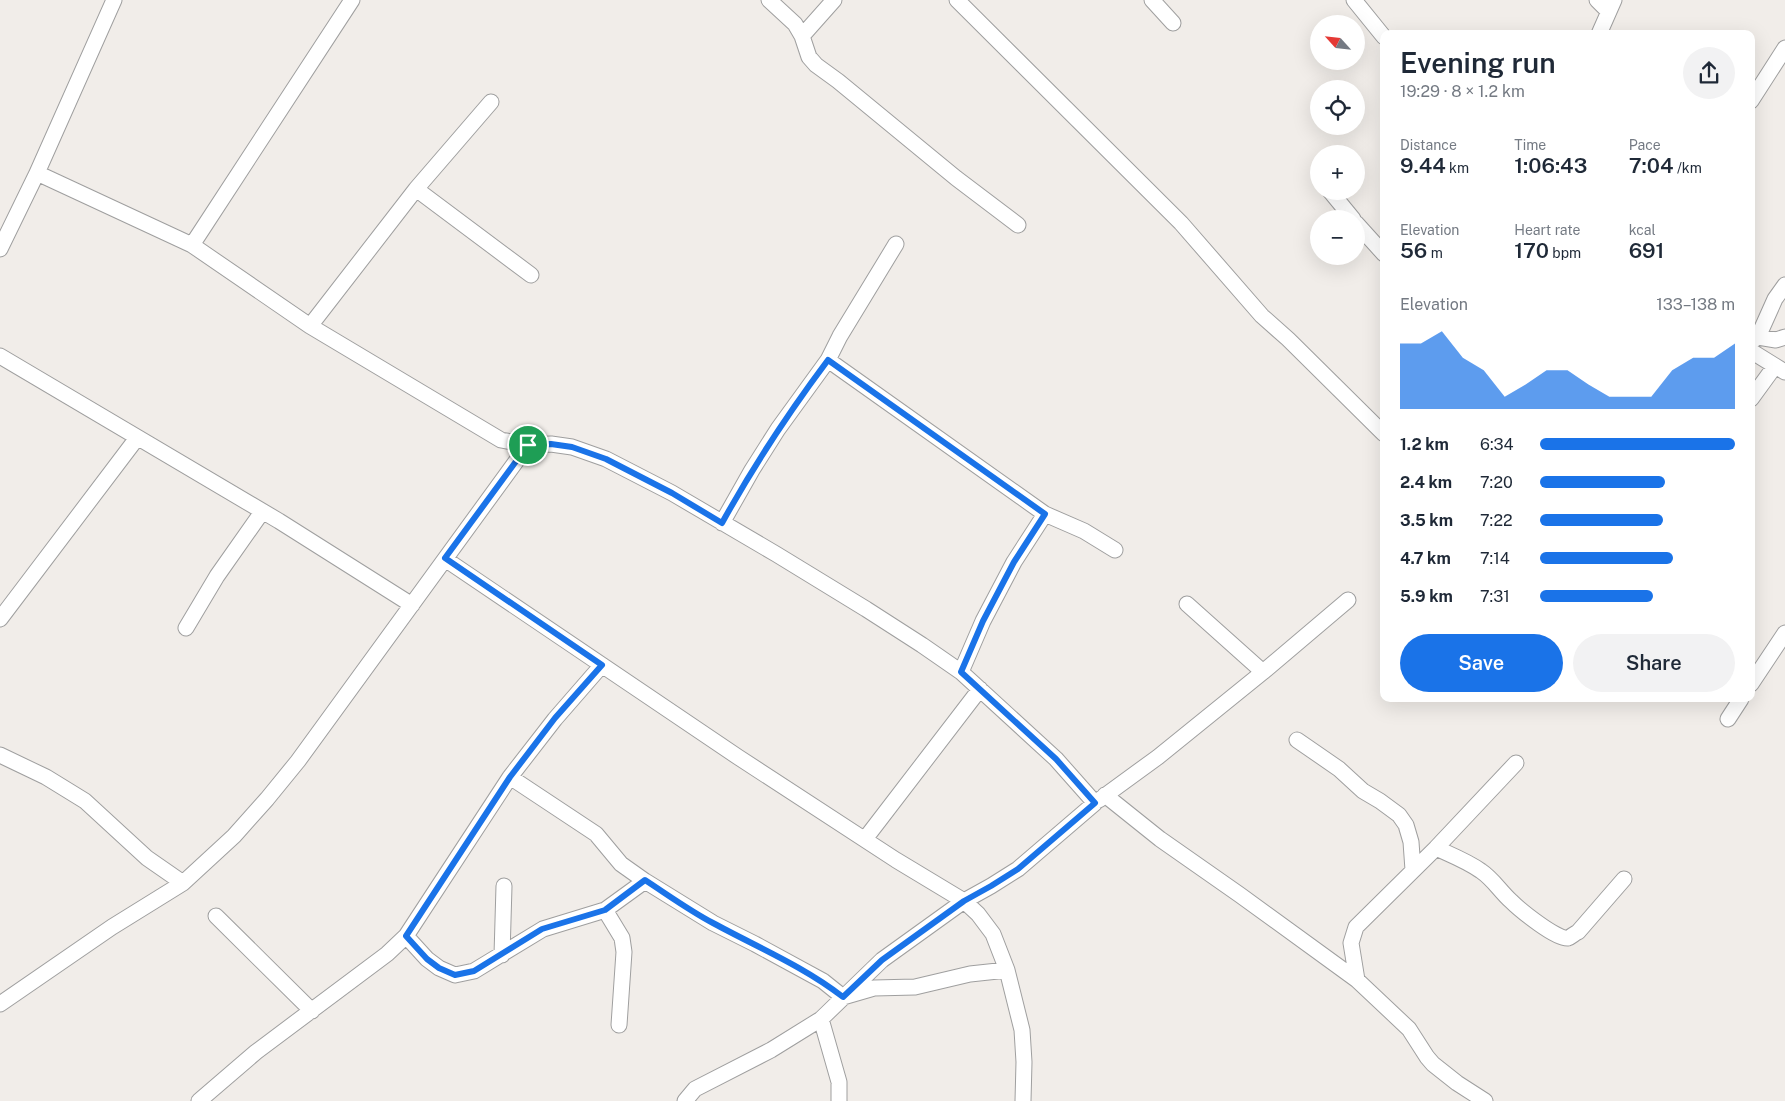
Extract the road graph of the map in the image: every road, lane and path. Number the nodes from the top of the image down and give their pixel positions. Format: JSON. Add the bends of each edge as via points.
{"nodes":[{"id":1,"x":114,"y":0,"type":"edge"},
{"id":2,"x":352,"y":0,"type":"edge"},
{"id":3,"x":769,"y":0,"type":"edge"},
{"id":4,"x":834,"y":0,"type":"edge"},
{"id":5,"x":956,"y":0,"type":"edge"},
{"id":6,"x":1152,"y":0,"type":"edge"},
{"id":7,"x":1354,"y":0,"type":"edge"},
{"id":8,"x":1597,"y":0,"type":"edge"},
{"id":9,"x":1611,"y":6,"type":"edge"},
{"id":10,"x":1173,"y":22,"type":"dead end"},
{"id":11,"x":1601,"y":30,"type":"edge"},
{"id":12,"x":1380,"y":32,"type":"edge"},
{"id":13,"x":802,"y":36,"type":"junction"},
{"id":14,"x":1785,"y":48,"type":"edge"},
{"id":15,"x":1755,"y":95,"type":"edge"},
{"id":16,"x":491,"y":102,"type":"dead end"},
{"id":17,"x":37,"y":173,"type":"junction"},
{"id":18,"x":416,"y":189,"type":"junction"},
{"id":19,"x":1337,"y":200,"type":"edge"},
{"id":20,"x":1346,"y":210,"type":"edge"},
{"id":21,"x":1018,"y":225,"type":"dead end"},
{"id":22,"x":1365,"y":233,"type":"edge"},
{"id":23,"x":896,"y":244,"type":"dead end"},
{"id":24,"x":192,"y":245,"type":"junction"},
{"id":25,"x":0,"y":249,"type":"edge"},
{"id":26,"x":1380,"y":250,"type":"edge"},
{"id":27,"x":531,"y":275,"type":"dead end"},
{"id":28,"x":1785,"y":285,"type":"edge"},
{"id":29,"x":310,"y":326,"type":"junction"},
{"id":30,"x":1785,"y":338,"type":"edge"},
{"id":31,"x":1755,"y":342,"type":"edge"},
{"id":32,"x":1755,"y":344,"type":"edge"},
{"id":33,"x":1755,"y":345,"type":"edge"},
{"id":34,"x":0,"y":356,"type":"edge"},
{"id":35,"x":828,"y":360,"type":"junction"},
{"id":36,"x":1780,"y":369,"type":"edge"},
{"id":37,"x":1755,"y":395,"type":"edge"},
{"id":38,"x":1380,"y":430,"type":"edge"},
{"id":39,"x":137,"y":438,"type":"junction"},
{"id":40,"x":528,"y":445,"type":"junction"},
{"id":41,"x":262,"y":512,"type":"junction"},
{"id":42,"x":1045,"y":514,"type":"junction"},
{"id":43,"x":722,"y":523,"type":"junction"},
{"id":44,"x":1115,"y":550,"type":"dead end"},
{"id":45,"x":445,"y":558,"type":"junction"},
{"id":46,"x":1348,"y":600,"type":"dead end"},
{"id":47,"x":1187,"y":604,"type":"dead end"},
{"id":48,"x":412,"y":605,"type":"junction"},
{"id":49,"x":0,"y":619,"type":"edge"},
{"id":50,"x":186,"y":628,"type":"dead end"},
{"id":51,"x":1785,"y":633,"type":"edge"},
{"id":52,"x":602,"y":665,"type":"junction"},
{"id":53,"x":961,"y":672,"type":"junction"},
{"id":54,"x":1263,"y":672,"type":"junction"},
{"id":55,"x":1755,"y":678,"type":"edge"},
{"id":56,"x":980,"y":689,"type":"junction"},
{"id":57,"x":1739,"y":702,"type":"edge"},
{"id":58,"x":1728,"y":719,"type":"dead end"},
{"id":59,"x":1297,"y":740,"type":"dead end"},
{"id":60,"x":6,"y":758,"type":"edge"},
{"id":61,"x":1516,"y":763,"type":"dead end"},
{"id":62,"x":0,"y":772,"type":"edge"},
{"id":63,"x":510,"y":777,"type":"junction"},
{"id":64,"x":1100,"y":799,"type":"junction"},
{"id":65,"x":865,"y":839,"type":"junction"},
{"id":66,"x":1436,"y":848,"type":"junction"},
{"id":67,"x":1413,"y":870,"type":"junction"},
{"id":68,"x":645,"y":880,"type":"junction"},
{"id":69,"x":1624,"y":880,"type":"dead end"},
{"id":70,"x":182,"y":883,"type":"junction"},
{"id":71,"x":504,"y":886,"type":"dead end"},
{"id":72,"x":964,"y":901,"type":"junction"},
{"id":73,"x":605,"y":910,"type":"junction"},
{"id":74,"x":216,"y":916,"type":"dead end"},
{"id":75,"x":406,"y":936,"type":"junction"},
{"id":76,"x":1351,"y":943,"type":"junction"},
{"id":77,"x":502,"y":955,"type":"junction"},
{"id":78,"x":1327,"y":958,"type":"junction"},
{"id":79,"x":1007,"y":970,"type":"junction"},
{"id":80,"x":1357,"y":980,"type":"junction"},
{"id":81,"x":843,"y":997,"type":"junction"},
{"id":82,"x":0,"y":1004,"type":"edge"},
{"id":83,"x":312,"y":1012,"type":"junction"},
{"id":84,"x":821,"y":1019,"type":"junction"},
{"id":85,"x":618,"y":1025,"type":"dead end"},
{"id":86,"x":206,"y":1099,"type":"edge"},
{"id":87,"x":685,"y":1101,"type":"edge"},
{"id":88,"x":839,"y":1101,"type":"edge"},
{"id":89,"x":1023,"y":1101,"type":"edge"},
{"id":90,"x":1485,"y":1101,"type":"edge"}],
"edges":[{"from":1,"to":17,"type":"street"},
{"from":2,"to":24,"type":"street"},
{"from":3,"to":13,"type":"street"},
{"from":4,"to":13,"type":"street"},
{"from":5,"to":38,"type":"street","via":[[1181,223],[1262,316]]},
{"from":6,"to":10,"type":"street"},
{"from":7,"to":12,"type":"street"},
{"from":8,"to":9,"type":"street"},
{"from":9,"to":11,"type":"street"},
{"from":13,"to":21,"type":"street","via":[[809,57],[816,65]]},
{"from":14,"to":15,"type":"street"},
{"from":16,"to":18,"type":"street"},
{"from":17,"to":24,"type":"street"},
{"from":17,"to":25,"type":"street"},
{"from":18,"to":27,"type":"street"},
{"from":18,"to":29,"type":"street"},
{"from":19,"to":20,"type":"street"},
{"from":22,"to":26,"type":"street"},
{"from":23,"to":35,"type":"street"},
{"from":24,"to":29,"type":"street"},
{"from":28,"to":31,"type":"street"},
{"from":29,"to":40,"type":"street","via":[[501,440]]},
{"from":30,"to":32,"type":"street"},
{"from":33,"to":36,"type":"street"},
{"from":34,"to":39,"type":"street"},
{"from":35,"to":42,"type":"street"},
{"from":35,"to":43,"type":"street","via":[[778,429]]},
{"from":36,"to":37,"type":"street"},
{"from":39,"to":41,"type":"street"},
{"from":39,"to":49,"type":"street"},
{"from":40,"to":43,"type":"street","via":[[572,447],[606,459]]},
{"from":40,"to":45,"type":"street"},
{"from":41,"to":48,"type":"street"},
{"from":41,"to":50,"type":"street","via":[[217,576]]},
{"from":42,"to":44,"type":"street","via":[[1084,531]]},
{"from":42,"to":53,"type":"street","via":[[1014,562]]},
{"from":43,"to":53,"type":"street","via":[[866,609]]},
{"from":45,"to":48,"type":"street"},
{"from":45,"to":52,"type":"street"},
{"from":46,"to":54,"type":"street"},
{"from":47,"to":54,"type":"street"},
{"from":48,"to":70,"type":"street","via":[[267,799],[234,836]]},
{"from":51,"to":55,"type":"street"},
{"from":52,"to":63,"type":"street","via":[[555,718]]},
{"from":52,"to":65,"type":"street"},
{"from":53,"to":56,"type":"street"},
{"from":54,"to":64,"type":"street","via":[[1158,757]]},
{"from":56,"to":64,"type":"street"},
{"from":56,"to":65,"type":"street"},
{"from":57,"to":58,"type":"street"},
{"from":59,"to":67,"type":"street","via":[[1339,769],[1363,792],[1399,815],[1406,824],[1411,842]]},
{"from":60,"to":62,"type":"street"},
{"from":60,"to":70,"type":"street","via":[[85,801],[147,858]]},
{"from":61,"to":66,"type":"street"},
{"from":63,"to":68,"type":"street","via":[[596,834],[621,864]]},
{"from":63,"to":75,"type":"street"},
{"from":64,"to":72,"type":"street","via":[[1018,869]]},
{"from":64,"to":78,"type":"street"},
{"from":65,"to":72,"type":"street"},
{"from":66,"to":67,"type":"street"},
{"from":66,"to":69,"type":"street","via":[[1471,864],[1497,885],[1510,901],[1560,937],[1569,938],[1578,932]]},
{"from":67,"to":76,"type":"street","via":[[1356,927]]},
{"from":68,"to":73,"type":"street"},
{"from":68,"to":81,"type":"street","via":[[712,923],[823,981]]},
{"from":70,"to":82,"type":"street"},
{"from":71,"to":77,"type":"street"},
{"from":72,"to":79,"type":"street","via":[[994,934]]},
{"from":72,"to":81,"type":"street","via":[[882,960]]},
{"from":73,"to":77,"type":"street","via":[[542,929]]},
{"from":73,"to":85,"type":"street","via":[[622,938],[624,952]]},
{"from":74,"to":83,"type":"street"},
{"from":75,"to":77,"type":"street","via":[[427,959],[455,975],[474,971]]},
{"from":75,"to":83,"type":"street"},
{"from":76,"to":78,"type":"street"},
{"from":76,"to":80,"type":"street"},
{"from":78,"to":80,"type":"street"},
{"from":79,"to":81,"type":"street","via":[[970,974],[915,987],[874,988]]},
{"from":79,"to":89,"type":"street","via":[[1022,1030]]},
{"from":80,"to":90,"type":"street","via":[[1409,1029],[1433,1064]]},
{"from":81,"to":84,"type":"street"},
{"from":83,"to":86,"type":"street","via":[[256,1052]]},
{"from":84,"to":87,"type":"street","via":[[695,1089]]},
{"from":84,"to":88,"type":"street","via":[[839,1082]]}]}
